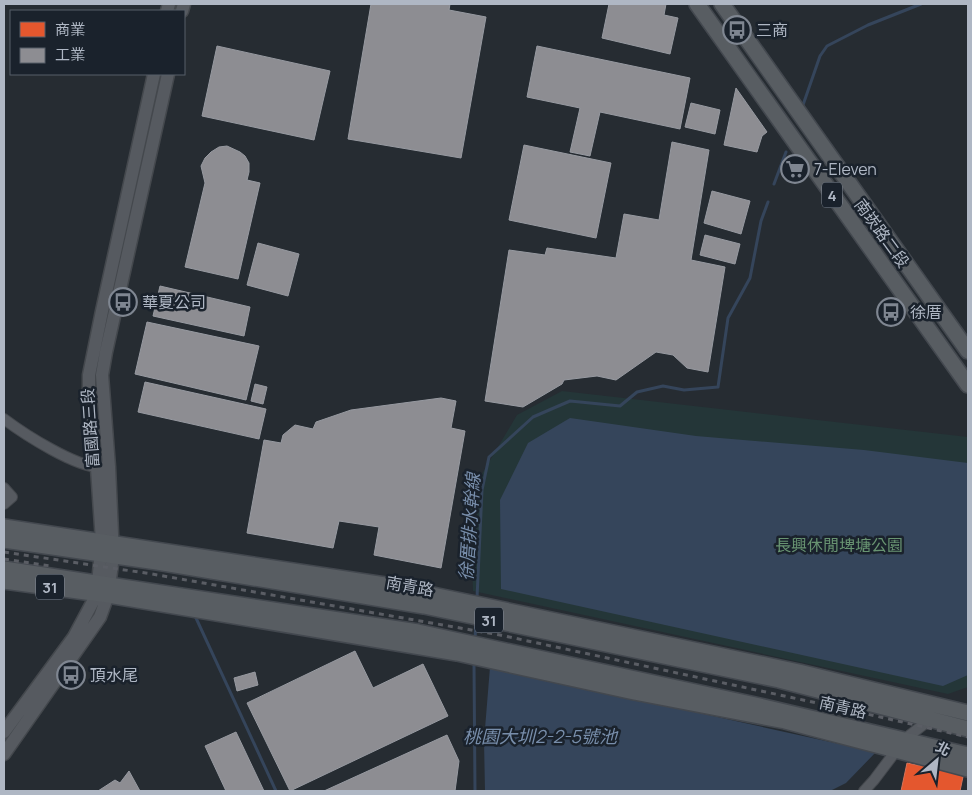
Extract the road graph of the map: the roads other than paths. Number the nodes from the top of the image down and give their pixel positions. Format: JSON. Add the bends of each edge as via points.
{"nodes":[{"id":1,"x":697,"y":4,"type":"edge"},
{"id":2,"x":722,"y":4,"type":"edge"},
{"id":3,"x":154,"y":75,"type":"edge"},
{"id":4,"x":168,"y":75,"type":"edge"},
{"id":5,"x":116,"y":249,"type":"junction"},
{"id":6,"x":130,"y":250,"type":"junction"},
{"id":7,"x":968,"y":351,"type":"edge"},
{"id":8,"x":968,"y":385,"type":"edge"},
{"id":9,"x":4,"y":419,"type":"edge"},
{"id":10,"x":103,"y":467,"type":"junction"},
{"id":11,"x":4,"y":488,"type":"edge"},
{"id":12,"x":4,"y":504,"type":"edge"},
{"id":13,"x":4,"y":527,"type":"edge"},
{"id":14,"x":4,"y":540,"type":"edge"},
{"id":15,"x":107,"y":549,"type":"junction"},
{"id":16,"x":213,"y":558,"type":"junction"},
{"id":17,"x":157,"y":562,"type":"junction"},
{"id":18,"x":4,"y":569,"type":"edge"},
{"id":19,"x":4,"y":581,"type":"edge"},
{"id":20,"x":104,"y":589,"type":"junction"},
{"id":21,"x":365,"y":624,"type":"junction"},
{"id":22,"x":415,"y":646,"type":"junction"},
{"id":23,"x":694,"y":649,"type":"junction"},
{"id":24,"x":744,"y":673,"type":"junction"},
{"id":25,"x":709,"y":695,"type":"junction"},
{"id":26,"x":670,"y":699,"type":"junction"},
{"id":27,"x":968,"y":704,"type":"edge"},
{"id":28,"x":947,"y":707,"type":"junction"},
{"id":29,"x":968,"y":713,"type":"edge"},
{"id":30,"x":930,"y":719,"type":"junction"},
{"id":31,"x":968,"y":729,"type":"edge"},
{"id":32,"x":4,"y":732,"type":"edge"},
{"id":33,"x":901,"y":745,"type":"junction"},
{"id":34,"x":4,"y":754,"type":"edge"},
{"id":35,"x":968,"y":755,"type":"edge"},
{"id":36,"x":968,"y":769,"type":"edge"},
{"id":37,"x":864,"y":791,"type":"edge"}],
"edges":[{"from":1,"to":8,"type":"main road","name":"南崁路二段","number":"4"},
{"from":2,"to":7,"type":"main road","name":"南崁路二段","number":"4"},
{"from":3,"to":5,"type":"street","name":"富國路三段"},
{"from":4,"to":6,"type":"street","name":"富國路三段"},
{"from":5,"to":6,"type":"street"},
{"from":5,"to":10,"type":"street","name":"富國路三段","via":[[89,375],[89,403]]},
{"from":6,"to":10,"type":"street","name":"富國路三段","via":[[102,376]]},
{"from":9,"to":10,"type":"street","via":[[76,463]]},
{"from":10,"to":15,"type":"street","name":"富國路三段"},
{"from":11,"to":12,"type":"street","via":[[12,497]]},
{"from":13,"to":15,"type":"main road","number":"31"},
{"from":14,"to":15,"type":"main road","name":"南青路","number":"31"},
{"from":15,"to":16,"type":"main road","number":"31"},
{"from":15,"to":17,"type":"main road","name":"南青路","number":"31"},
{"from":15,"to":20,"type":"street","name":"富國路三段"},
{"from":16,"to":17,"type":"main road","name":"南青路"},
{"from":16,"to":23,"type":"main road","number":"31","via":[[384,585]]},
{"from":17,"to":24,"type":"main road","name":"南青路","number":"31","via":[[424,606]]},
{"from":18,"to":20,"type":"main road","name":"南青路","number":"31"},
{"from":19,"to":20,"type":"main road","number":"31"},
{"from":20,"to":21,"type":"main road","name":"南青路","number":"31"},
{"from":20,"to":22,"type":"main road","number":"31"},
{"from":20,"to":32,"type":"street","name":"富國路三段","via":[[74,637]]},
{"from":20,"to":34,"type":"street","name":"富國路三段","via":[[100,617]]},
{"from":21,"to":22,"type":"main road","name":"南青路"},
{"from":21,"to":25,"type":"main road","name":"南青路","number":"31","via":[[418,632]]},
{"from":22,"to":26,"type":"main road","number":"31"},
{"from":23,"to":24,"type":"main road","name":"南青路"},
{"from":23,"to":28,"type":"main road","number":"31"},
{"from":24,"to":30,"type":"main road","name":"南青路","number":"31"},
{"from":25,"to":26,"type":"main road","name":"南青路"},
{"from":25,"to":33,"type":"main road","name":"南青路","number":"31"},
{"from":26,"to":33,"type":"main road","number":"31"},
{"from":27,"to":28,"type":"street"},
{"from":28,"to":29,"type":"main road","number":"31"},
{"from":28,"to":30,"type":"street"},
{"from":30,"to":31,"type":"main road","name":"南青路","number":"31"},
{"from":30,"to":33,"type":"street"},
{"from":33,"to":35,"type":"main road","name":"南青路","number":"31"},
{"from":33,"to":36,"type":"main road","number":"31"},
{"from":33,"to":37,"type":"street"}]}
